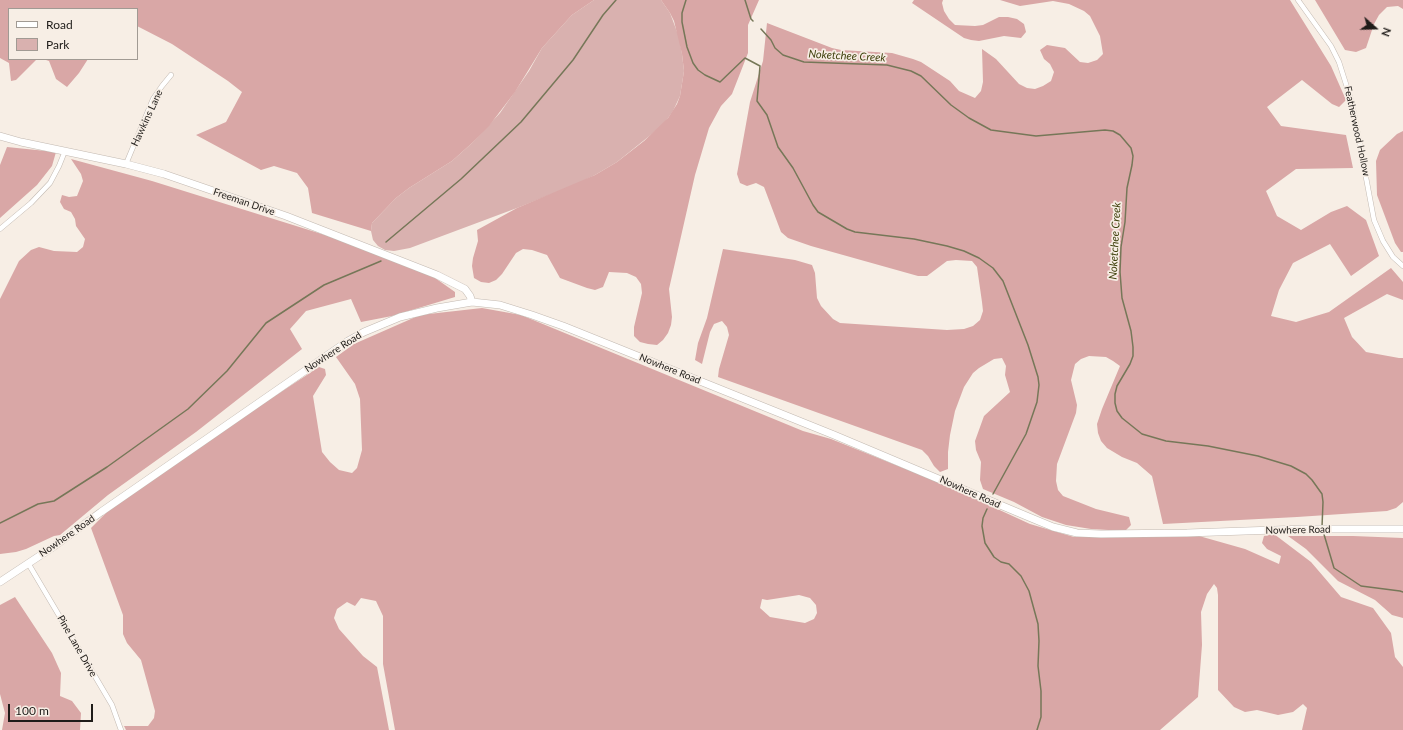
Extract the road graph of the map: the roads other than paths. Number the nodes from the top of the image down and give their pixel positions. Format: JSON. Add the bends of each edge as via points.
{"nodes":[{"id":1,"x":1298,"y":0,"type":"edge"},
{"id":2,"x":172,"y":75,"type":"dead end"},
{"id":3,"x":0,"y":136,"type":"edge"},
{"id":4,"x":65,"y":151,"type":"junction"},
{"id":5,"x":126,"y":164,"type":"junction"},
{"id":6,"x":0,"y":229,"type":"edge"},
{"id":7,"x":1403,"y":266,"type":"edge"},
{"id":8,"x":472,"y":302,"type":"junction"},
{"id":9,"x":1403,"y":529,"type":"edge"},
{"id":10,"x":28,"y":563,"type":"junction"},
{"id":11,"x":0,"y":582,"type":"edge"},
{"id":12,"x":121,"y":730,"type":"edge"}],
"edges":[{"from":1,"to":7,"type":"street","name":"Featherwood Hollow","via":[[1339,62],[1352,103],[1374,220],[1393,257]]},
{"from":2,"to":5,"type":"street","name":"Hawkins Lane","via":[[153,99]]},
{"from":3,"to":4,"type":"street","name":"Freeman Drive"},
{"from":4,"to":5,"type":"street","name":"Freeman Drive"},
{"from":4,"to":6,"type":"street","via":[[45,189]]},
{"from":5,"to":8,"type":"street","name":"Freeman Drive","via":[[164,174],[286,216],[394,257],[459,285],[468,292]]},
{"from":8,"to":9,"type":"street","name":"Nowhere Road","via":[[507,307],[563,326],[834,435],[998,505],[1077,533]]},
{"from":8,"to":10,"type":"street","name":"Nowhere Road","via":[[400,317],[348,341]]},
{"from":10,"to":11,"type":"street","name":"Nowhere Road"},
{"from":10,"to":12,"type":"street","name":"Pine Lane Drive","via":[[112,705]]}]}
